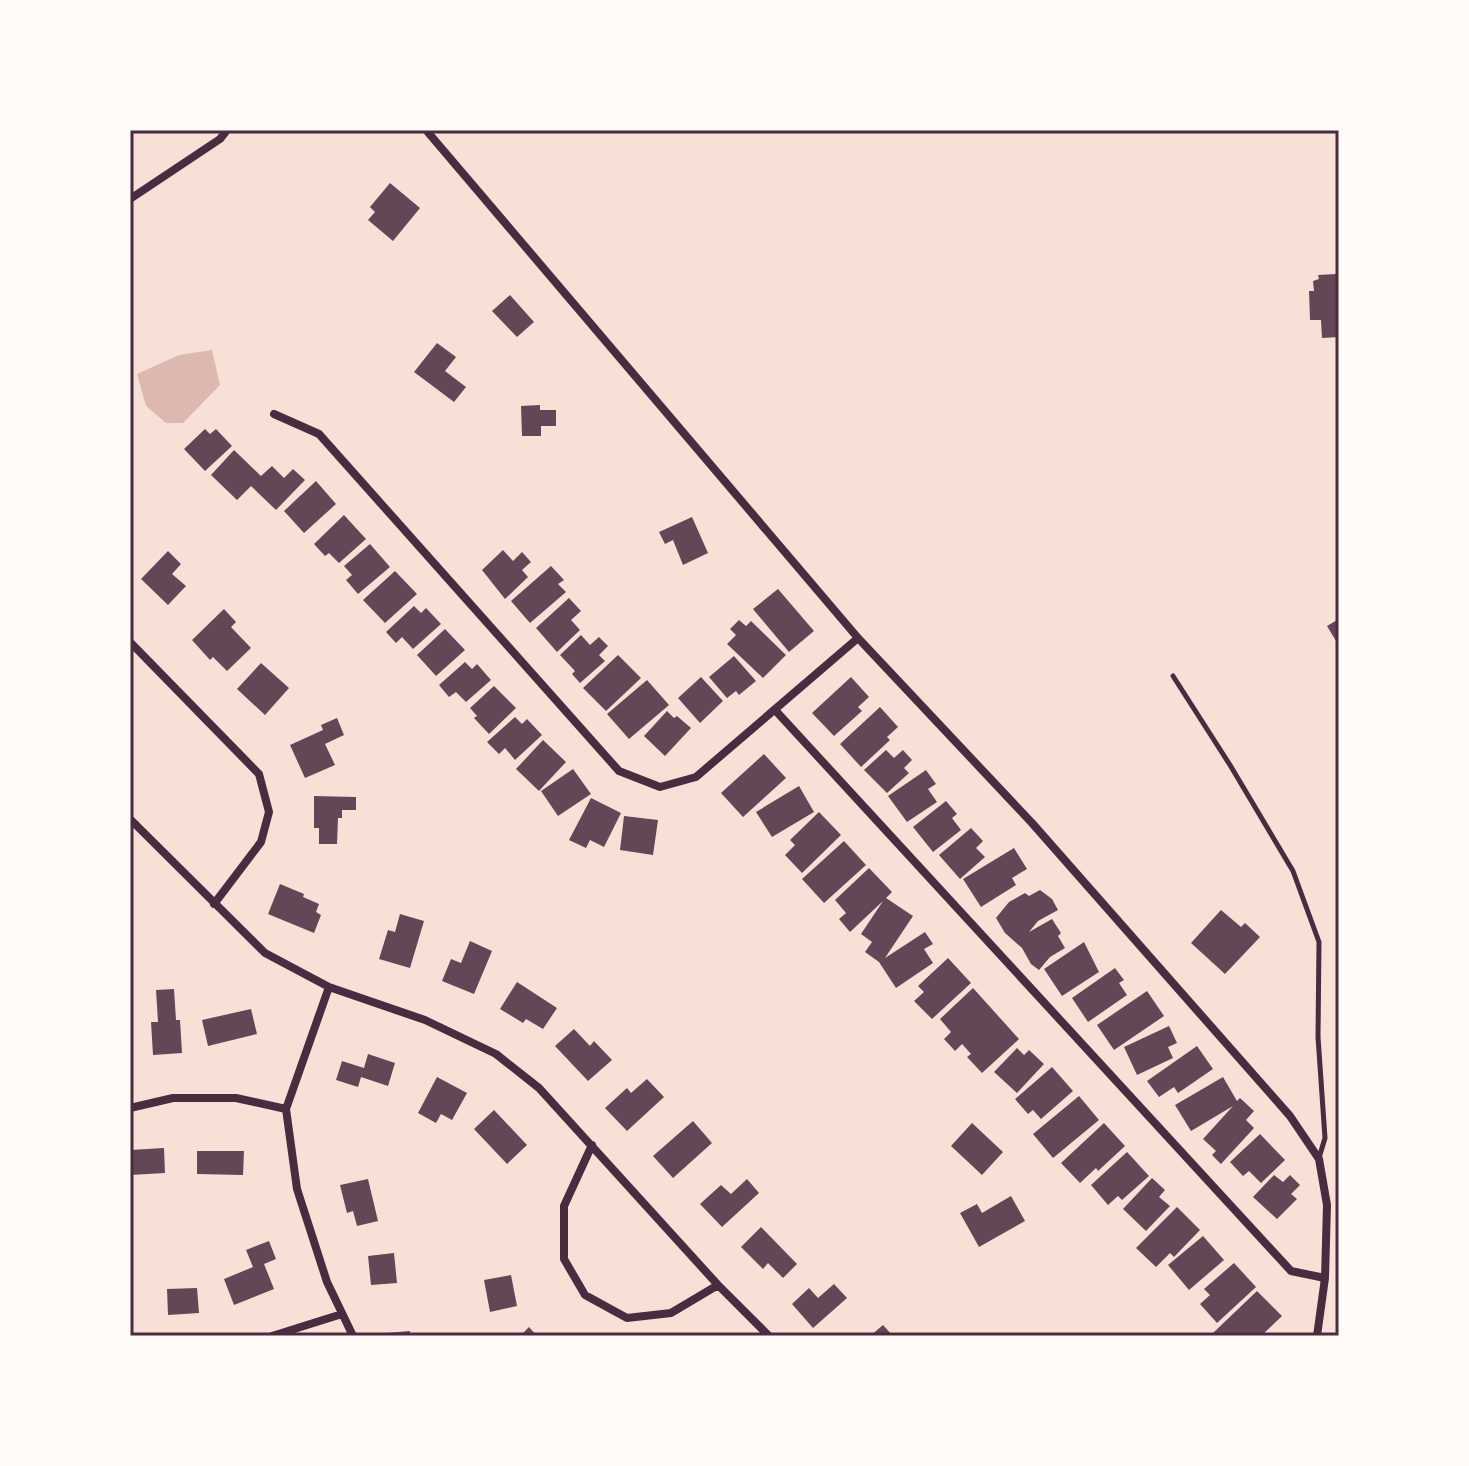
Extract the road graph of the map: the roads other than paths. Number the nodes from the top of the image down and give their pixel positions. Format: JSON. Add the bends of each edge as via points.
{"nodes":[{"id":1,"x":227,"y":130,"type":"edge"},
{"id":2,"x":426,"y":130,"type":"edge"},
{"id":3,"x":130,"y":199,"type":"edge"},
{"id":4,"x":274,"y":414,"type":"dead end"},
{"id":5,"x":858,"y":638,"type":"junction"},
{"id":6,"x":130,"y":642,"type":"edge"},
{"id":7,"x":1173,"y":676,"type":"dead end"},
{"id":8,"x":775,"y":710,"type":"junction"},
{"id":9,"x":130,"y":819,"type":"edge"},
{"id":10,"x":214,"y":904,"type":"junction"},
{"id":11,"x":329,"y":987,"type":"junction"},
{"id":12,"x":130,"y":1108,"type":"edge"},
{"id":13,"x":286,"y":1109,"type":"junction"},
{"id":14,"x":592,"y":1145,"type":"junction"},
{"id":15,"x":1319,"y":1159,"type":"junction"},
{"id":16,"x":1325,"y":1278,"type":"junction"},
{"id":17,"x":718,"y":1285,"type":"junction"},
{"id":18,"x":342,"y":1314,"type":"junction"},
{"id":19,"x":272,"y":1336,"type":"edge"},
{"id":20,"x":353,"y":1336,"type":"edge"},
{"id":21,"x":769,"y":1336,"type":"edge"},
{"id":22,"x":1317,"y":1336,"type":"edge"}],
"edges":[{"from":1,"to":3,"type":"street"},
{"from":2,"to":5,"type":"street"},
{"from":4,"to":8,"type":"street","via":[[319,434],[619,771],[660,787],[696,777]]},
{"from":5,"to":8,"type":"street"},
{"from":5,"to":15,"type":"street","via":[[1042,835],[1290,1116]]},
{"from":6,"to":10,"type":"street","via":[[259,774],[269,812],[261,842]]},
{"from":7,"to":15,"type":"lane","via":[[1293,871],[1319,942],[1325,1138]]},
{"from":8,"to":16,"type":"street","via":[[1291,1271]]},
{"from":9,"to":10,"type":"street"},
{"from":10,"to":11,"type":"street","via":[[265,953]]},
{"from":11,"to":13,"type":"street"},
{"from":11,"to":14,"type":"street","via":[[425,1020],[496,1054],[539,1088]]},
{"from":12,"to":13,"type":"street","via":[[173,1098],[236,1098]]},
{"from":13,"to":18,"type":"street","via":[[297,1189]]},
{"from":14,"to":17,"type":"street"},
{"from":14,"to":17,"type":"street","via":[[564,1206],[564,1259],[585,1295],[627,1318],[671,1313]]},
{"from":15,"to":16,"type":"street","via":[[1327,1205]]},
{"from":16,"to":22,"type":"street"},
{"from":17,"to":21,"type":"street"},
{"from":18,"to":19,"type":"street"},
{"from":18,"to":20,"type":"street"}]}
